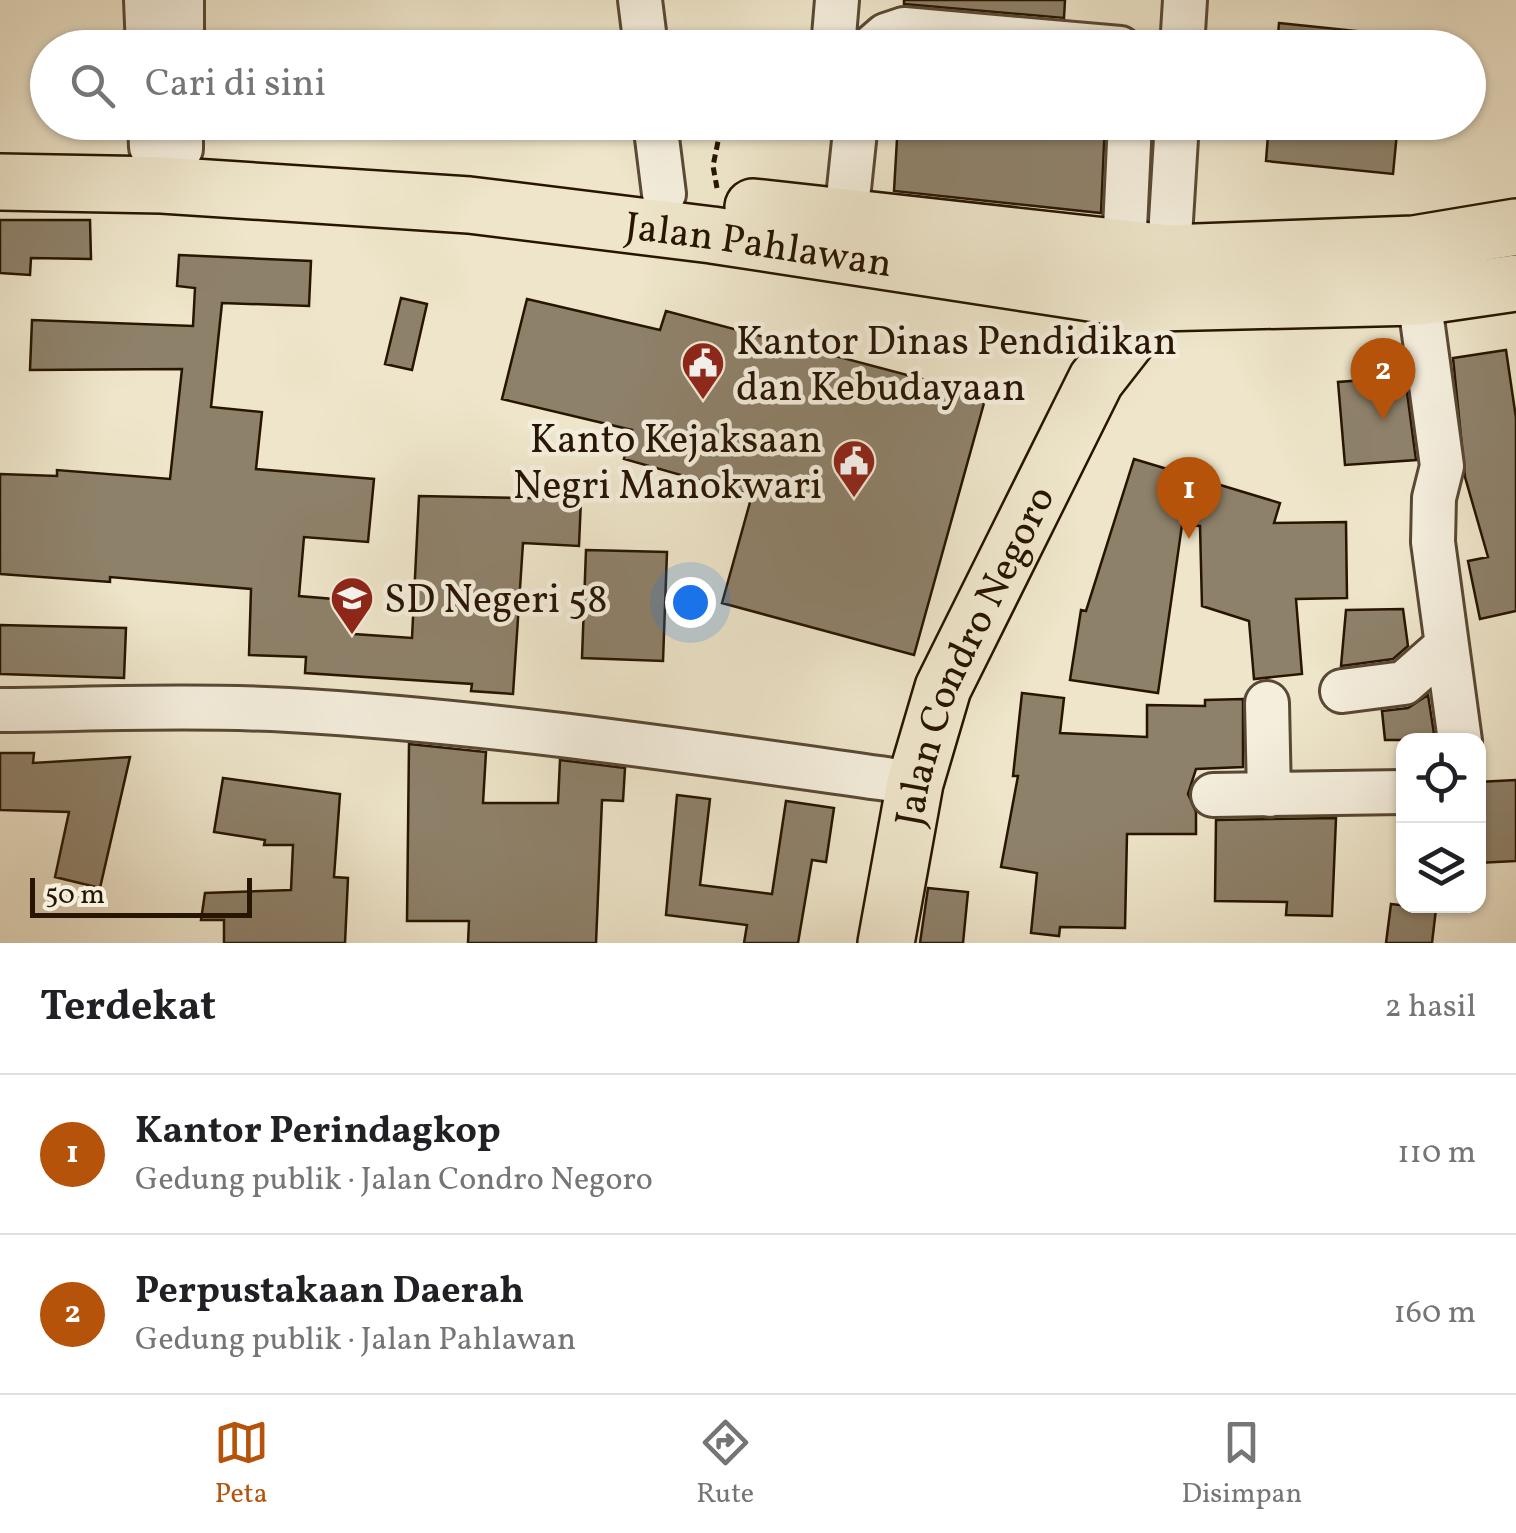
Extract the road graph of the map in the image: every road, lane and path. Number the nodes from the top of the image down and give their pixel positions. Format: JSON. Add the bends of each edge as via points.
{"nodes":[{"id":1,"x":146,"y":0,"type":"edge"},
{"id":2,"x":182,"y":0,"type":"edge"},
{"id":3,"x":640,"y":0,"type":"edge"},
{"id":4,"x":837,"y":0,"type":"edge"},
{"id":5,"x":1185,"y":0,"type":"edge"},
{"id":6,"x":147,"y":30,"type":"edge"},
{"id":7,"x":182,"y":30,"type":"edge"},
{"id":8,"x":644,"y":30,"type":"edge"},
{"id":9,"x":834,"y":30,"type":"edge"},
{"id":10,"x":1183,"y":30,"type":"edge"},
{"id":11,"x":111,"y":140,"type":"edge"},
{"id":12,"x":192,"y":140,"type":"edge"},
{"id":13,"x":657,"y":140,"type":"edge"},
{"id":14,"x":719,"y":140,"type":"edge"},
{"id":15,"x":829,"y":140,"type":"edge"},
{"id":16,"x":852,"y":140,"type":"edge"},
{"id":17,"x":1132,"y":140,"type":"edge"},
{"id":18,"x":1174,"y":140,"type":"edge"},
{"id":19,"x":0,"y":150,"type":"edge"},
{"id":20,"x":0,"y":182,"type":"edge"},
{"id":21,"x":420,"y":183,"type":"junction"},
{"id":22,"x":664,"y":194,"type":"junction"},
{"id":23,"x":834,"y":216,"type":"junction"},
{"id":24,"x":748,"y":218,"type":"junction"},
{"id":25,"x":1516,"y":226,"type":"edge"},
{"id":26,"x":973,"y":255,"type":"junction"},
{"id":27,"x":1150,"y":268,"type":"junction"},
{"id":28,"x":1516,"y":284,"type":"edge"},
{"id":29,"x":1080,"y":293,"type":"junction"},
{"id":30,"x":1420,"y":297,"type":"junction"},
{"id":31,"x":1096,"y":380,"type":"junction"},
{"id":32,"x":1446,"y":647,"type":"junction"},
{"id":33,"x":1342,"y":691,"type":"dead end"},
{"id":34,"x":1267,"y":703,"type":"dead end"},
{"id":35,"x":0,"y":710,"type":"edge"},
{"id":36,"x":1459,"y":733,"type":"edge"},
{"id":37,"x":915,"y":783,"type":"junction"},
{"id":38,"x":1396,"y":792,"type":"edge"},
{"id":39,"x":1213,"y":795,"type":"dead end"},
{"id":40,"x":1269,"y":795,"type":"junction"},
{"id":41,"x":886,"y":943,"type":"edge"}],
"edges":[{"from":1,"to":6,"type":"street"},
{"from":2,"to":7,"type":"street"},
{"from":3,"to":8,"type":"street"},
{"from":4,"to":9,"type":"street"},
{"from":5,"to":10,"type":"street"},
{"from":11,"to":19,"type":"main road","name":"Jalan Pahlawan"},
{"from":12,"to":21,"type":"main road","name":"Jalan Pahlawan"},
{"from":13,"to":22,"type":"street"},
{"from":14,"to":24,"type":"path","via":[[714,166]]},
{"from":15,"to":23,"type":"street"},
{"from":16,"to":23,"type":"street"},
{"from":17,"to":27,"type":"street"},
{"from":18,"to":27,"type":"street"},
{"from":20,"to":21,"type":"main road","name":"Jalan Pahlawan"},
{"from":21,"to":22,"type":"main road","name":"Jalan Pahlawan"},
{"from":21,"to":24,"type":"main road","name":"Jalan Pahlawan"},
{"from":22,"to":24,"type":"main road","name":"Jalan Pahlawan"},
{"from":23,"to":24,"type":"main road","name":"Jalan Pahlawan"},
{"from":23,"to":26,"type":"main road","name":"Jalan Pahlawan"},
{"from":24,"to":26,"type":"main road","name":"Jalan Pahlawan"},
{"from":25,"to":27,"type":"main road","name":"Jalan Pahlawan","via":[[1414,244]]},
{"from":26,"to":27,"type":"main road","name":"Jalan Pahlawan"},
{"from":26,"to":29,"type":"main road","name":"Jalan Pahlawan"},
{"from":27,"to":29,"type":"main road","name":"Jalan Pahlawan"},
{"from":27,"to":30,"type":"main road","name":"Jalan Pahlawan"},
{"from":27,"to":31,"type":"main road","name":"Jalan Condro Negoro"},
{"from":28,"to":30,"type":"main road","name":"Jalan Pahlawan"},
{"from":29,"to":31,"type":"main road"},
{"from":30,"to":32,"type":"street","via":[[1442,466],[1432,514]]},
{"from":31,"to":37,"type":"main road","name":"Jalan Condro Negoro","via":[[943,688]]},
{"from":32,"to":33,"type":"street","via":[[1404,683]]},
{"from":32,"to":36,"type":"street"},
{"from":34,"to":40,"type":"street"},
{"from":35,"to":37,"type":"street","via":[[248,709],[383,718],[573,735]]},
{"from":37,"to":41,"type":"main road","name":"Jalan Condro Negoro"},
{"from":38,"to":40,"type":"street"},
{"from":39,"to":40,"type":"street"}]}
